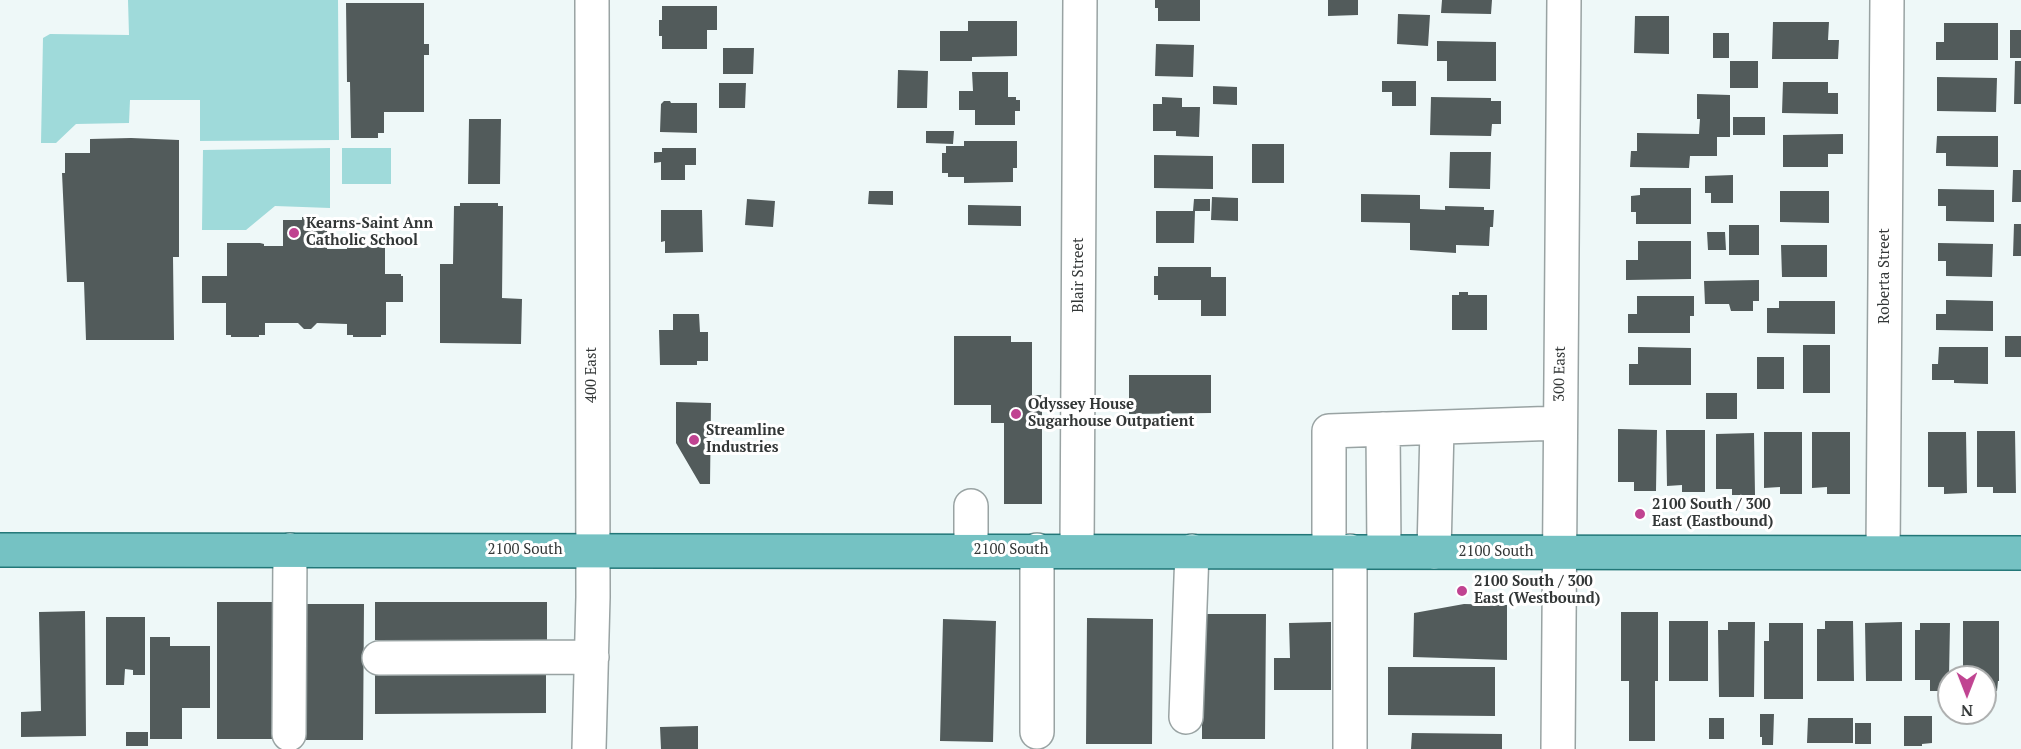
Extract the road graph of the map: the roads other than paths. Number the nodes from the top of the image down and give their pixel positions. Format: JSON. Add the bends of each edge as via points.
{"nodes":[{"id":1,"x":592,"y":0,"type":"edge"},
{"id":2,"x":1080,"y":0,"type":"edge"},
{"id":3,"x":1564,"y":0,"type":"edge"},
{"id":4,"x":1887,"y":0,"type":"edge"},
{"id":5,"x":1560,"y":423,"type":"junction"},
{"id":6,"x":1437,"y":428,"type":"junction"},
{"id":7,"x":1383,"y":429,"type":"junction"},
{"id":8,"x":971,"y":506,"type":"dead end"},
{"id":9,"x":0,"y":550,"type":"edge"},
{"id":10,"x":290,"y":550,"type":"junction"},
{"id":11,"x":592,"y":550,"type":"junction"},
{"id":12,"x":971,"y":550,"type":"junction"},
{"id":13,"x":1037,"y":550,"type":"junction"},
{"id":14,"x":1077,"y":550,"type":"junction"},
{"id":15,"x":1192,"y":551,"type":"junction"},
{"id":16,"x":1340,"y":551,"type":"junction"},
{"id":17,"x":1383,"y":551,"type":"junction"},
{"id":18,"x":1434,"y":552,"type":"junction"},
{"id":19,"x":1559,"y":552,"type":"junction"},
{"id":20,"x":1883,"y":552,"type":"junction"},
{"id":21,"x":2021,"y":553,"type":"edge"},
{"id":22,"x":591,"y":657,"type":"junction"},
{"id":23,"x":379,"y":658,"type":"dead end"},
{"id":24,"x":1186,"y":717,"type":"dead end"},
{"id":25,"x":1038,"y":732,"type":"dead end"},
{"id":26,"x":289,"y":734,"type":"dead end"},
{"id":27,"x":589,"y":749,"type":"edge"},
{"id":28,"x":1350,"y":749,"type":"edge"},
{"id":29,"x":1558,"y":749,"type":"edge"}],
"edges":[{"from":1,"to":11,"type":"street","name":"400 East"},
{"from":2,"to":14,"type":"street","name":"Blair Street"},
{"from":3,"to":5,"type":"street","name":"300 East"},
{"from":4,"to":20,"type":"street","name":"Roberta Street"},
{"from":5,"to":6,"type":"street"},
{"from":5,"to":19,"type":"street","name":"300 East"},
{"from":6,"to":7,"type":"street"},
{"from":6,"to":18,"type":"street"},
{"from":7,"to":16,"type":"street","via":[[1329,431]]},
{"from":7,"to":17,"type":"street"},
{"from":8,"to":12,"type":"street"},
{"from":9,"to":10,"type":"main road","name":"2100 South"},
{"from":10,"to":11,"type":"main road","name":"2100 South"},
{"from":10,"to":26,"type":"street"},
{"from":11,"to":12,"type":"main road","name":"2100 South"},
{"from":11,"to":22,"type":"street","name":"400 East"},
{"from":12,"to":13,"type":"main road","name":"2100 South"},
{"from":13,"to":14,"type":"main road","name":"2100 South"},
{"from":13,"to":25,"type":"street"},
{"from":14,"to":15,"type":"main road","name":"2100 South"},
{"from":15,"to":16,"type":"main road","name":"2100 South"},
{"from":15,"to":24,"type":"street"},
{"from":16,"to":17,"type":"main road","name":"2100 South"},
{"from":16,"to":28,"type":"street"},
{"from":17,"to":18,"type":"main road","name":"2100 South"},
{"from":18,"to":19,"type":"main road","name":"2100 South"},
{"from":19,"to":20,"type":"main road","name":"2100 South"},
{"from":19,"to":29,"type":"street","name":"300 East"},
{"from":20,"to":21,"type":"main road","name":"2100 South"},
{"from":22,"to":23,"type":"street"},
{"from":22,"to":27,"type":"street","name":"400 East"}]}
